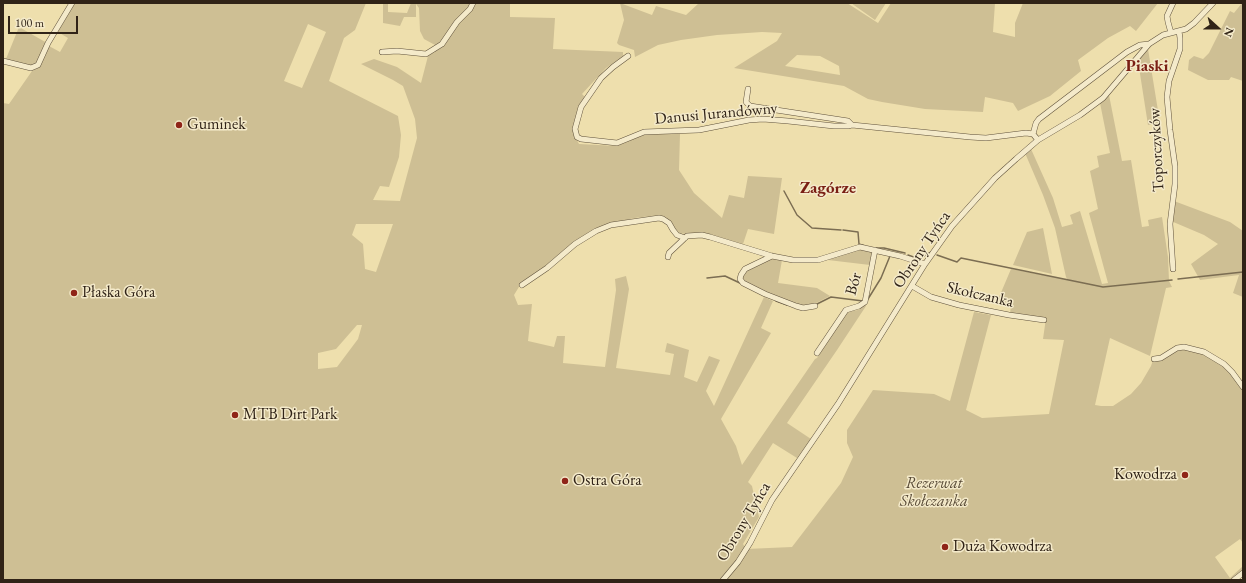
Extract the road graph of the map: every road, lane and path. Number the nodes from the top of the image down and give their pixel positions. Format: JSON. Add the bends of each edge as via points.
{"nodes":[{"id":1,"x":72,"y":3,"type":"edge"},
{"id":2,"x":473,"y":3,"type":"edge"},
{"id":3,"x":1173,"y":3,"type":"edge"},
{"id":4,"x":1213,"y":3,"type":"edge"},
{"id":5,"x":1179,"y":31,"type":"junction"},
{"id":6,"x":1171,"y":33,"type":"junction"},
{"id":7,"x":1149,"y":44,"type":"junction"},
{"id":8,"x":382,"y":52,"type":"dead end"},
{"id":9,"x":628,"y":56,"type":"dead end"},
{"id":10,"x":3,"y":61,"type":"edge"},
{"id":11,"x":748,"y":89,"type":"dead end"},
{"id":12,"x":852,"y":125,"type":"junction"},
{"id":13,"x":1033,"y":134,"type":"junction"},
{"id":14,"x":1038,"y":140,"type":"junction"},
{"id":15,"x":684,"y":238,"type":"junction"},
{"id":16,"x":875,"y":250,"type":"junction"},
{"id":17,"x":772,"y":256,"type":"junction"},
{"id":18,"x":668,"y":257,"type":"dead end"},
{"id":19,"x":925,"y":264,"type":"junction"},
{"id":20,"x":1173,"y":269,"type":"dead end"},
{"id":21,"x":522,"y":285,"type":"dead end"},
{"id":22,"x":912,"y":286,"type":"junction"},
{"id":23,"x":815,"y":306,"type":"dead end"},
{"id":24,"x":1044,"y":320,"type":"dead end"},
{"id":25,"x":817,"y":353,"type":"dead end"},
{"id":26,"x":1154,"y":359,"type":"dead end"},
{"id":27,"x":1243,"y":387,"type":"edge"},
{"id":28,"x":1243,"y":573,"type":"edge"},
{"id":29,"x":723,"y":580,"type":"edge"},
{"id":30,"x":1234,"y":580,"type":"edge"}],
"edges":[{"from":1,"to":10,"type":"street","via":[[38,65],[31,68]]},
{"from":2,"to":8,"type":"street","via":[[456,22],[442,44],[426,54]]},
{"from":3,"to":6,"type":"street","via":[[1167,16]]},
{"from":4,"to":5,"type":"street","name":"Obrony Tyńca","via":[[1194,23]]},
{"from":5,"to":6,"type":"street","name":"Obrony Tyńca"},
{"from":5,"to":20,"type":"street","name":"Toporczyków","via":[[1180,49],[1169,81],[1167,97],[1175,184],[1170,224]]},
{"from":6,"to":7,"type":"street","name":"Obrony Tyńca"},
{"from":7,"to":13,"type":"street","via":[[1140,45],[1127,52],[1036,122]]},
{"from":7,"to":14,"type":"street","name":"Obrony Tyńca","via":[[1103,98]]},
{"from":9,"to":12,"type":"street","name":"Danusi Jurandówny","via":[[601,78],[581,107],[575,129],[577,137],[581,140],[617,143],[644,132],[698,130],[763,119],[834,126]]},
{"from":11,"to":12,"type":"street","via":[[746,102],[750,106],[848,121]]},
{"from":12,"to":13,"type":"street","name":"Danusi Jurandówny","via":[[986,138]]},
{"from":13,"to":14,"type":"street"},
{"from":14,"to":19,"type":"street","name":"Obrony Tyńca","via":[[995,178],[952,226]]},
{"from":15,"to":17,"type":"street","via":[[694,235],[710,236]]},
{"from":15,"to":18,"type":"street"},
{"from":15,"to":21,"type":"street","via":[[678,235],[669,223],[659,218],[611,225],[575,244]]},
{"from":16,"to":17,"type":"street","via":[[860,247],[807,261]]},
{"from":16,"to":19,"type":"street"},
{"from":16,"to":25,"type":"street","name":"Bór","via":[[865,302],[846,310]]},
{"from":17,"to":23,"type":"street","via":[[745,269],[740,279],[743,283],[796,306]]},
{"from":19,"to":22,"type":"street","name":"Obrony Tyńca"},
{"from":22,"to":24,"type":"street","name":"Skołczanka","via":[[931,297],[959,305]]},
{"from":22,"to":29,"type":"street","name":"Obrony Tyńca","via":[[838,404],[772,500],[738,562]]},
{"from":26,"to":27,"type":"street","via":[[1161,358],[1176,348],[1204,352],[1224,364]]},
{"from":28,"to":30,"type":"street"}]}
